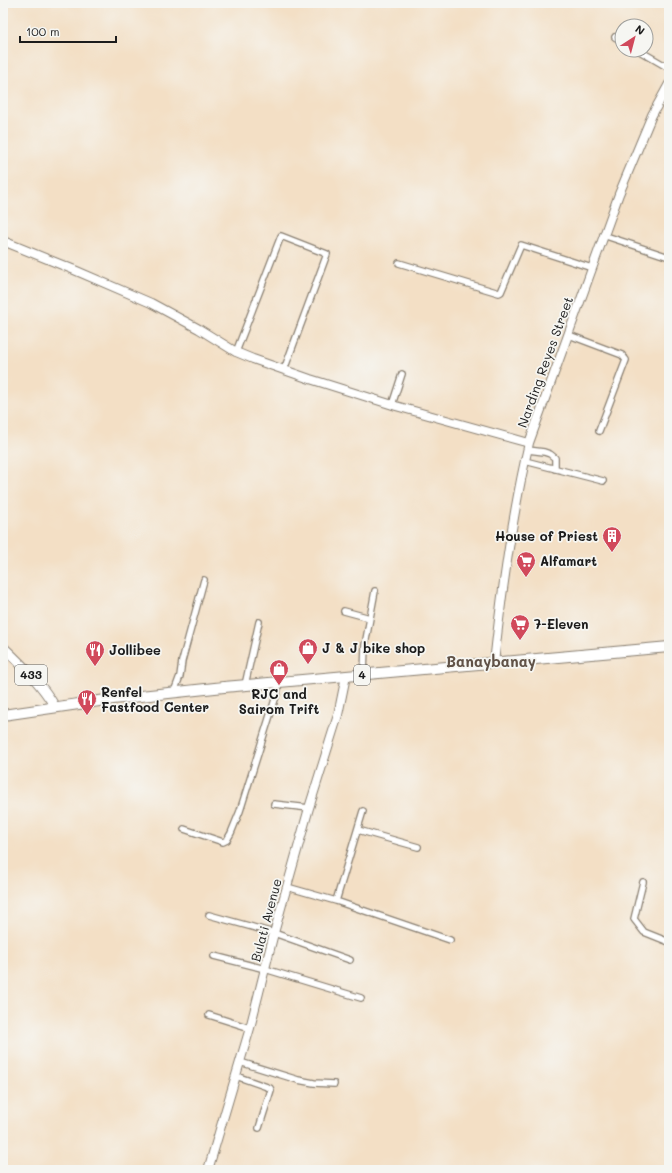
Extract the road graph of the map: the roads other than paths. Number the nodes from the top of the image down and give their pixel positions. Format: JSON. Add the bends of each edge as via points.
{"nodes":[{"id":1,"x":652,"y":58,"type":"edge"},
{"id":2,"x":669,"y":68,"type":"edge"},
{"id":3,"x":669,"y":84,"type":"edge"},
{"id":4,"x":603,"y":235,"type":"junction"},
{"id":5,"x":3,"y":241,"type":"edge"},
{"id":6,"x":669,"y":257,"type":"edge"},
{"id":7,"x":400,"y":263,"type":"dead end"},
{"id":8,"x":592,"y":268,"type":"junction"},
{"id":9,"x":569,"y":335,"type":"junction"},
{"id":10,"x":236,"y":352,"type":"junction"},
{"id":11,"x":284,"y":370,"type":"junction"},
{"id":12,"x":402,"y":374,"type":"dead end"},
{"id":13,"x":392,"y":405,"type":"junction"},
{"id":14,"x":599,"y":431,"type":"dead end"},
{"id":15,"x":528,"y":447,"type":"junction"},
{"id":16,"x":525,"y":461,"type":"junction"},
{"id":17,"x":554,"y":469,"type":"junction"},
{"id":18,"x":603,"y":481,"type":"dead end"},
{"id":19,"x":204,"y":580,"type":"dead end"},
{"id":20,"x":375,"y":591,"type":"dead end"},
{"id":21,"x":344,"y":611,"type":"dead end"},
{"id":22,"x":370,"y":618,"type":"junction"},
{"id":23,"x":259,"y":622,"type":"dead end"},
{"id":24,"x":3,"y":647,"type":"edge"},
{"id":25,"x":669,"y":647,"type":"edge"},
{"id":26,"x":494,"y":663,"type":"junction"},
{"id":27,"x":364,"y":675,"type":"junction"},
{"id":28,"x":346,"y":676,"type":"junction"},
{"id":29,"x":279,"y":682,"type":"junction"},
{"id":30,"x":245,"y":685,"type":"junction"},
{"id":31,"x":174,"y":692,"type":"junction"},
{"id":32,"x":55,"y":708,"type":"junction"},
{"id":33,"x":3,"y":715,"type":"edge"},
{"id":34,"x":274,"y":804,"type":"dead end"},
{"id":35,"x":309,"y":808,"type":"junction"},
{"id":36,"x":363,"y":811,"type":"dead end"},
{"id":37,"x":184,"y":829,"type":"dead end"},
{"id":38,"x":358,"y":830,"type":"junction"},
{"id":39,"x":418,"y":847,"type":"dead end"},
{"id":40,"x":643,"y":882,"type":"dead end"},
{"id":41,"x":287,"y":887,"type":"junction"},
{"id":42,"x":336,"y":901,"type":"junction"},
{"id":43,"x":210,"y":916,"type":"dead end"},
{"id":44,"x":274,"y":933,"type":"junction"},
{"id":45,"x":450,"y":940,"type":"dead end"},
{"id":46,"x":669,"y":942,"type":"edge"},
{"id":47,"x":214,"y":956,"type":"dead end"},
{"id":48,"x":350,"y":960,"type":"dead end"},
{"id":49,"x":265,"y":969,"type":"junction"},
{"id":50,"x":361,"y":998,"type":"dead end"},
{"id":51,"x":209,"y":1015,"type":"dead end"},
{"id":52,"x":250,"y":1028,"type":"junction"},
{"id":53,"x":240,"y":1062,"type":"junction"},
{"id":54,"x":236,"y":1076,"type":"junction"},
{"id":55,"x":334,"y":1084,"type":"dead end"},
{"id":56,"x":259,"y":1128,"type":"dead end"},
{"id":57,"x":208,"y":1170,"type":"edge"}],
"edges":[{"from":1,"to":2,"type":"street"},
{"from":3,"to":4,"type":"street","name":"Narding Reyes Street","via":[[644,133]]},
{"from":4,"to":6,"type":"street"},
{"from":4,"to":8,"type":"street","name":"Narding Reyes Street"},
{"from":5,"to":10,"type":"street","via":[[151,303]]},
{"from":7,"to":8,"type":"street","via":[[499,293],[521,245]]},
{"from":8,"to":9,"type":"street","name":"Narding Reyes Street"},
{"from":9,"to":14,"type":"street","via":[[622,355],[626,360]]},
{"from":9,"to":15,"type":"street","name":"Narding Reyes Street"},
{"from":10,"to":11,"type":"street"},
{"from":10,"to":11,"type":"street","via":[[281,236],[327,254]]},
{"from":11,"to":13,"type":"street"},
{"from":12,"to":13,"type":"street"},
{"from":13,"to":15,"type":"street"},
{"from":15,"to":16,"type":"street","name":"Narding Reyes Street"},
{"from":15,"to":17,"type":"street","via":[[555,458]]},
{"from":16,"to":17,"type":"street"},
{"from":16,"to":26,"type":"street","name":"Narding Reyes Street","via":[[504,578]]},
{"from":17,"to":18,"type":"street"},
{"from":19,"to":31,"type":"street"},
{"from":20,"to":22,"type":"street"},
{"from":21,"to":22,"type":"street"},
{"from":22,"to":27,"type":"street","via":[[365,645]]},
{"from":23,"to":30,"type":"street"},
{"from":24,"to":32,"type":"main road","number":"433","via":[[45,690]]},
{"from":25,"to":26,"type":"highway","number":"4"},
{"from":26,"to":27,"type":"highway","number":"4"},
{"from":27,"to":28,"type":"highway","number":"4"},
{"from":28,"to":29,"type":"highway","number":"4"},
{"from":28,"to":35,"type":"street","name":"Bulati Avenue","via":[[338,715]]},
{"from":29,"to":30,"type":"highway","number":"4"},
{"from":29,"to":37,"type":"street","via":[[248,787],[227,840],[223,842]]},
{"from":30,"to":31,"type":"highway","number":"4"},
{"from":31,"to":32,"type":"highway","number":"4"},
{"from":32,"to":33,"type":"highway","number":"4"},
{"from":34,"to":35,"type":"street"},
{"from":35,"to":41,"type":"street","name":"Bulati Avenue"},
{"from":36,"to":38,"type":"street"},
{"from":38,"to":39,"type":"street"},
{"from":38,"to":42,"type":"street"},
{"from":40,"to":46,"type":"street","via":[[634,919],[644,932]]},
{"from":41,"to":42,"type":"street"},
{"from":41,"to":44,"type":"street","name":"Bulati Avenue"},
{"from":42,"to":45,"type":"street"},
{"from":43,"to":44,"type":"street"},
{"from":44,"to":48,"type":"street"},
{"from":44,"to":49,"type":"street","name":"Bulati Avenue"},
{"from":47,"to":49,"type":"street"},
{"from":49,"to":50,"type":"street"},
{"from":49,"to":52,"type":"street","name":"Bulati Avenue"},
{"from":51,"to":52,"type":"street"},
{"from":52,"to":53,"type":"street","name":"Bulati Avenue"},
{"from":53,"to":54,"type":"street","name":"Bulati Avenue"},
{"from":53,"to":55,"type":"street","via":[[298,1080]]},
{"from":54,"to":56,"type":"street","via":[[271,1090]]},
{"from":54,"to":57,"type":"street","name":"Bulati Avenue"}]}
